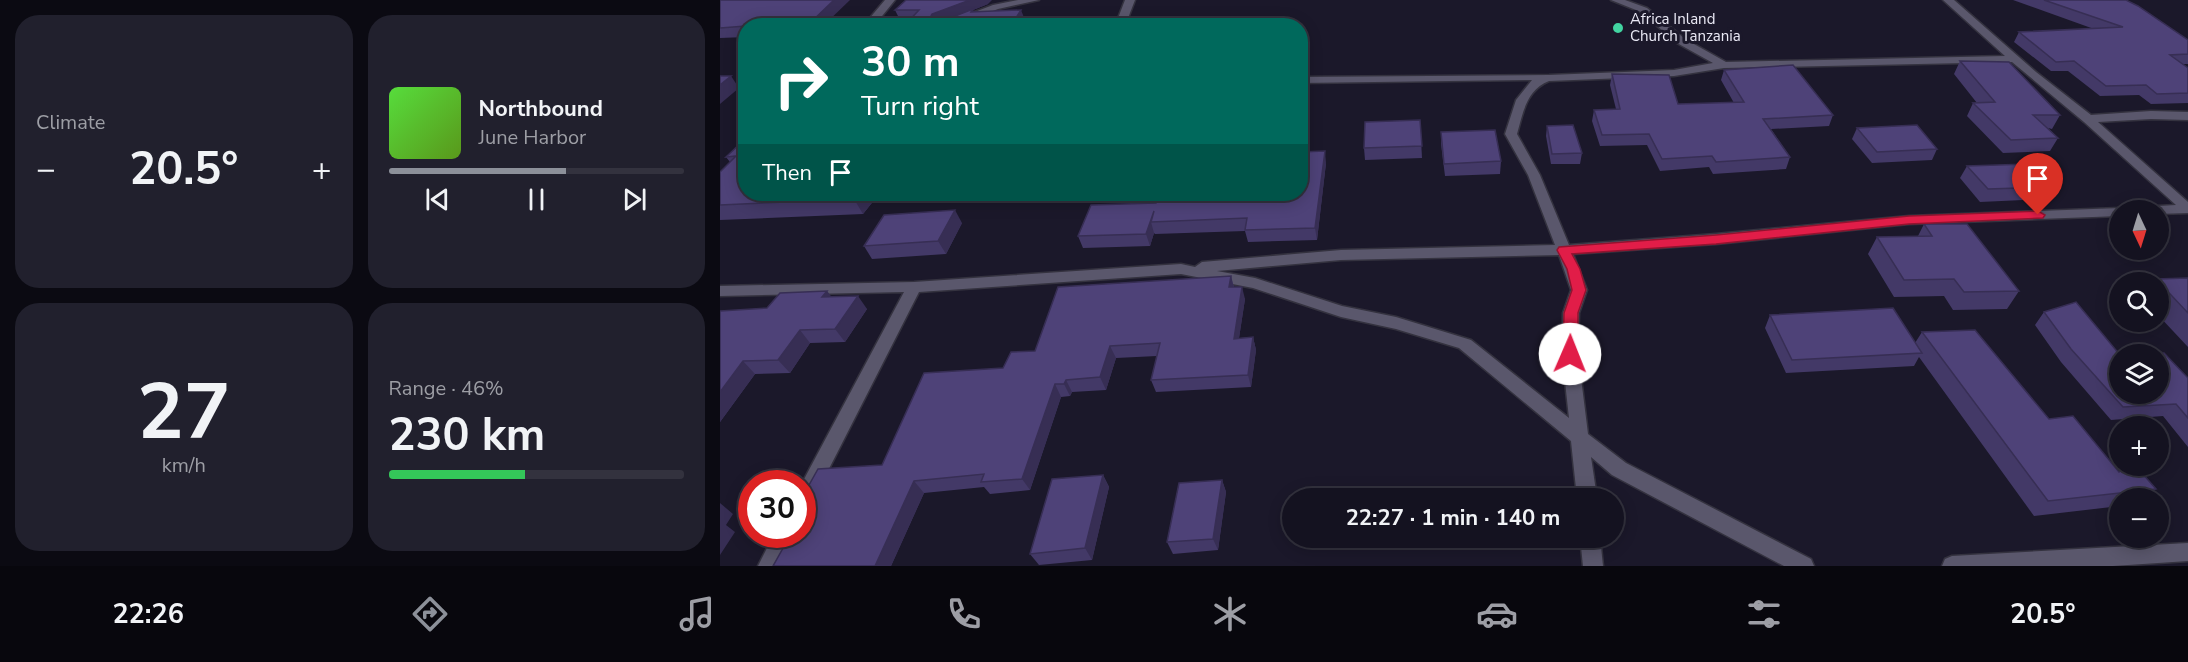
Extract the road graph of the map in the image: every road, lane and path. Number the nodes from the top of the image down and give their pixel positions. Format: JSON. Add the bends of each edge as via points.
{"nodes":[{"id":1,"x":890,"y":0,"type":"edge"},
{"id":2,"x":1034,"y":0,"type":"edge"},
{"id":3,"x":1130,"y":0,"type":"edge"},
{"id":4,"x":1616,"y":0,"type":"edge"},
{"id":5,"x":1948,"y":0,"type":"edge"},
{"id":6,"x":875,"y":18,"type":"edge"},
{"id":7,"x":965,"y":18,"type":"edge"},
{"id":8,"x":1123,"y":18,"type":"edge"},
{"id":9,"x":2016,"y":59,"type":"junction"},
{"id":10,"x":1724,"y":65,"type":"junction"},
{"id":11,"x":1557,"y":78,"type":"junction"},
{"id":12,"x":1308,"y":80,"type":"edge"},
{"id":13,"x":2188,"y":116,"type":"edge"},
{"id":14,"x":2088,"y":118,"type":"junction"},
{"id":15,"x":2188,"y":209,"type":"edge"},
{"id":16,"x":2169,"y":210,"type":"edge"},
{"id":17,"x":2109,"y":212,"type":"edge"},
{"id":18,"x":1563,"y":250,"type":"junction"},
{"id":19,"x":1181,"y":269,"type":"junction"},
{"id":20,"x":914,"y":287,"type":"junction"},
{"id":21,"x":720,"y":291,"type":"edge"},
{"id":22,"x":1581,"y":440,"type":"junction"},
{"id":23,"x":816,"y":475,"type":"edge"},
{"id":24,"x":1586,"y":488,"type":"edge"},
{"id":25,"x":778,"y":548,"type":"edge"},
{"id":26,"x":1591,"y":548,"type":"edge"},
{"id":27,"x":2188,"y":552,"type":"edge"},
{"id":28,"x":768,"y":566,"type":"edge"},
{"id":29,"x":1593,"y":566,"type":"edge"},
{"id":30,"x":1804,"y":566,"type":"edge"},
{"id":31,"x":1952,"y":566,"type":"edge"}],
"edges":[{"from":1,"to":6,"type":"street"},
{"from":2,"to":7,"type":"street"},
{"from":3,"to":8,"type":"street"},
{"from":4,"to":10,"type":"street","via":[[1644,10],[1680,41]]},
{"from":5,"to":9,"type":"street"},
{"from":9,"to":10,"type":"street"},
{"from":9,"to":14,"type":"street"},
{"from":10,"to":11,"type":"street","via":[[1674,73]]},
{"from":11,"to":12,"type":"street"},
{"from":11,"to":18,"type":"street","via":[[1539,80],[1530,87],[1511,134],[1534,175]]},
{"from":13,"to":14,"type":"street"},
{"from":14,"to":15,"type":"street"},
{"from":15,"to":16,"type":"street"},
{"from":17,"to":18,"type":"street","via":[[1909,220]]},
{"from":18,"to":19,"type":"street","via":[[1341,255]]},
{"from":18,"to":22,"type":"street","via":[[1579,290],[1571,313],[1570,354]]},
{"from":19,"to":20,"type":"street"},
{"from":19,"to":22,"type":"street","via":[[1255,283],[1465,344]]},
{"from":20,"to":21,"type":"street"},
{"from":20,"to":23,"type":"street"},
{"from":22,"to":24,"type":"street"},
{"from":22,"to":30,"type":"street","via":[[1619,470]]},
{"from":25,"to":28,"type":"street"},
{"from":26,"to":29,"type":"street"},
{"from":27,"to":31,"type":"street"}]}
